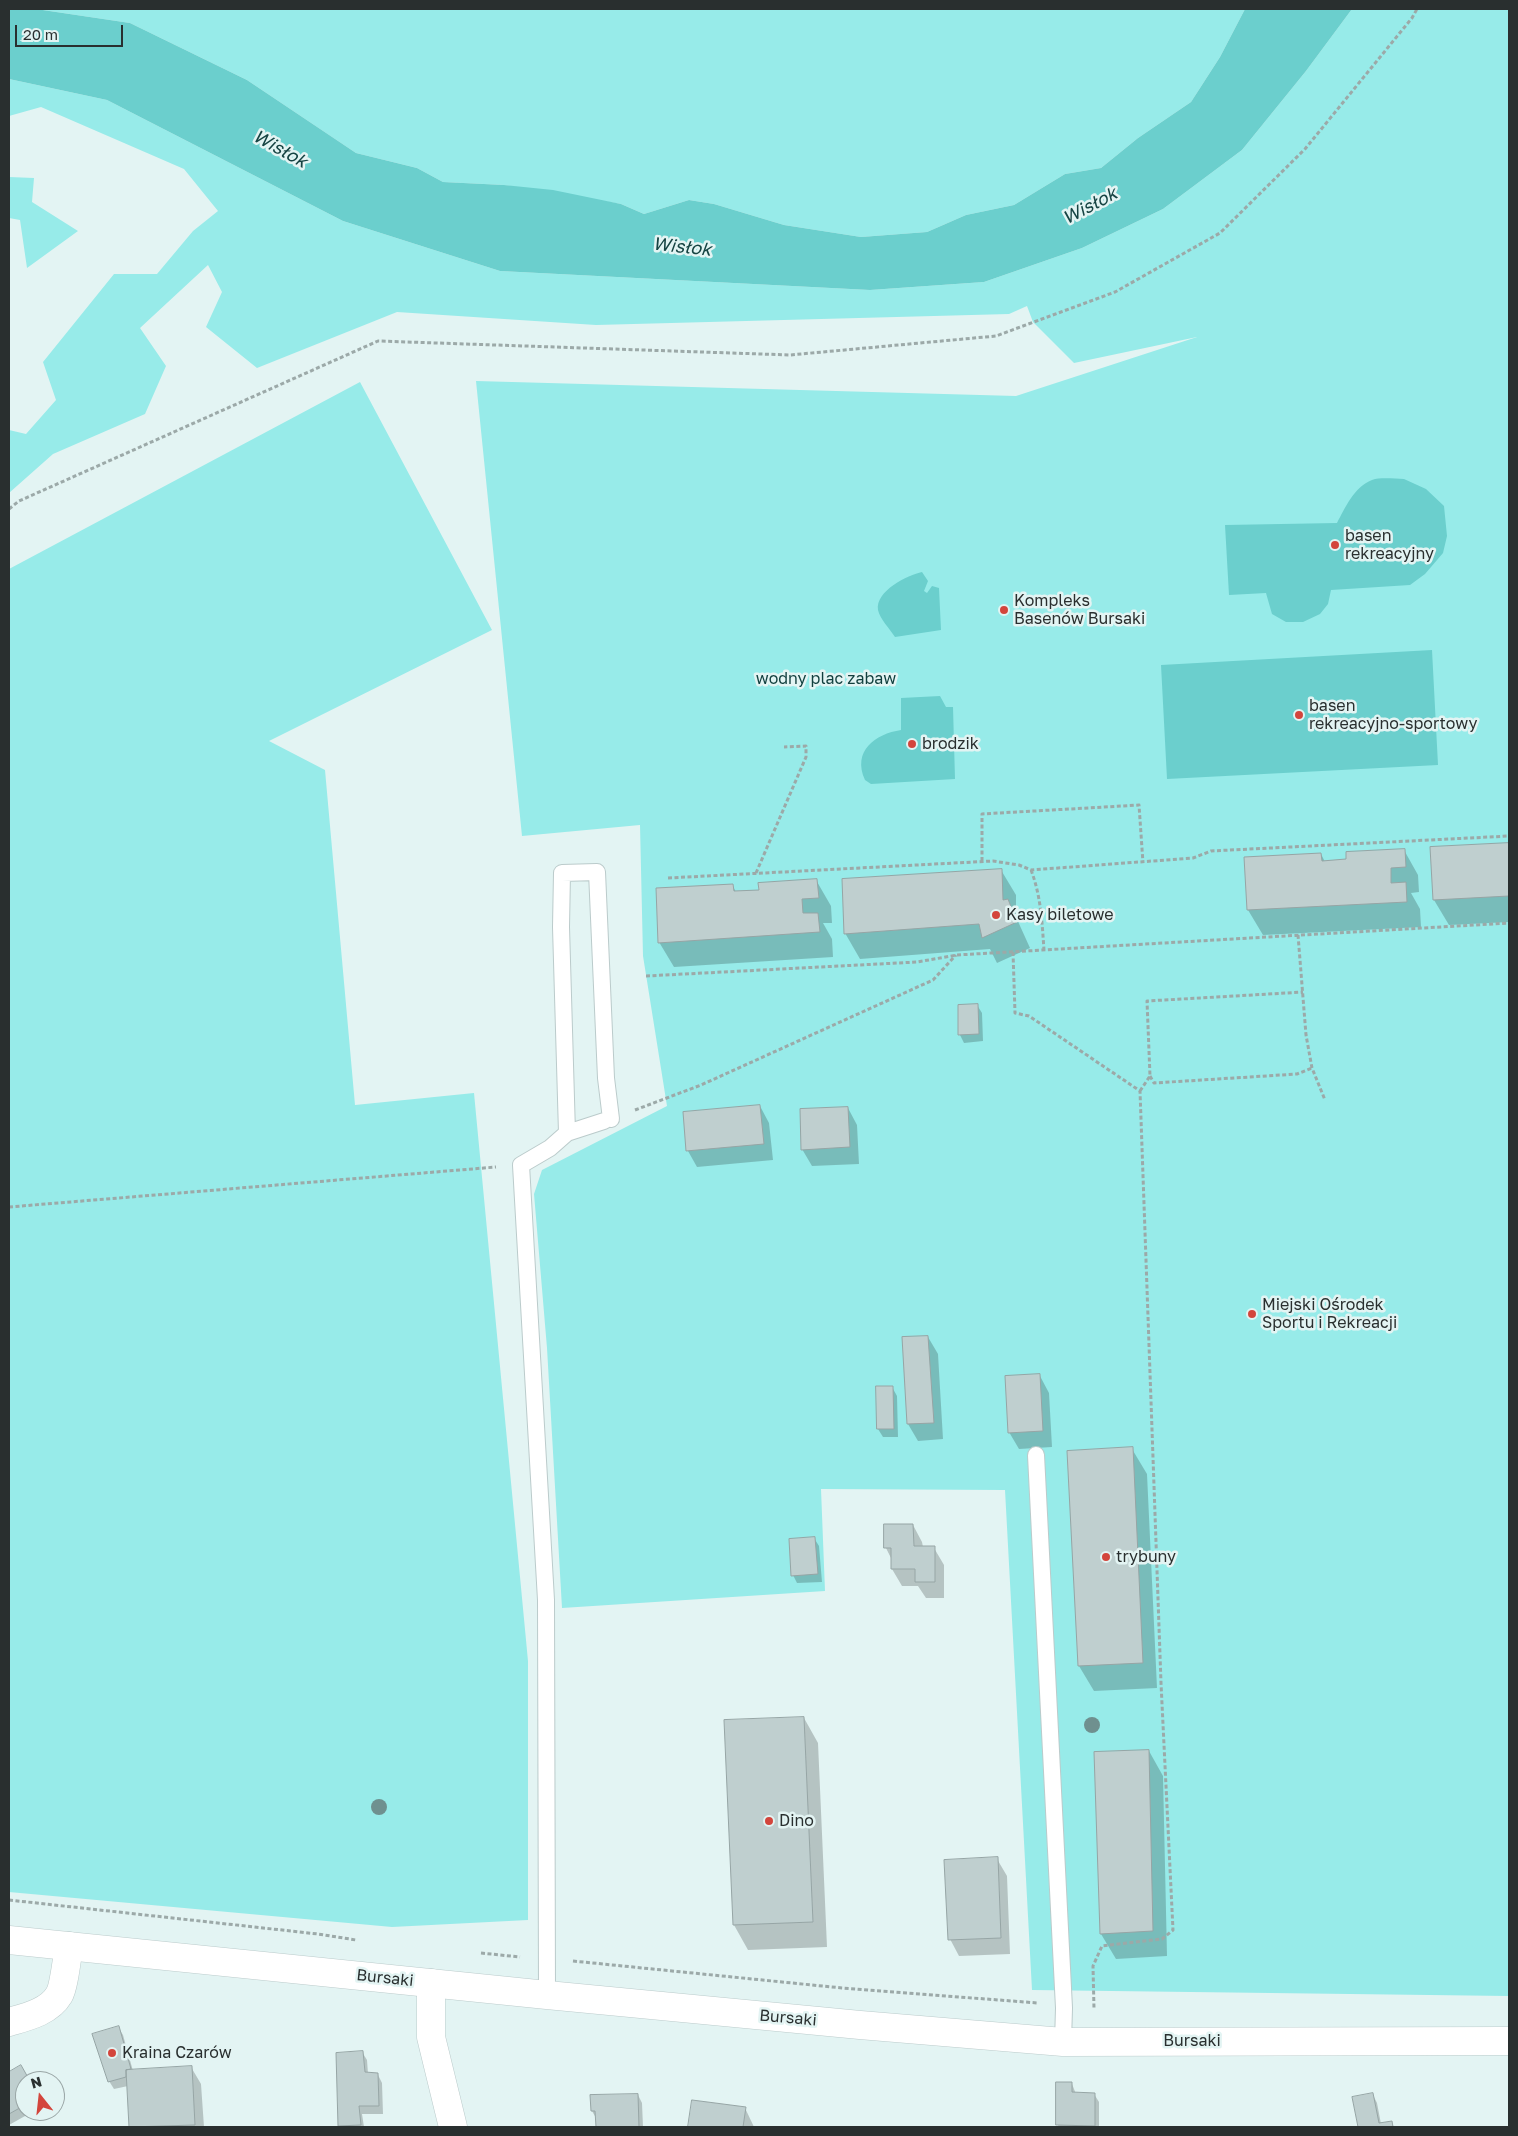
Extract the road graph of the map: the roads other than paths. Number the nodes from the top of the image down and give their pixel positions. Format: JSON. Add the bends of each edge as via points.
{"nodes":[{"id":1,"x":567,"y":1133,"type":"junction"},
{"id":2,"x":1036,"y":1455,"type":"dead end"},
{"id":3,"x":9,"y":1940,"type":"edge"},
{"id":4,"x":69,"y":1946,"type":"junction"},
{"id":5,"x":431,"y":1983,"type":"junction"},
{"id":6,"x":547,"y":1995,"type":"junction"},
{"id":7,"x":9,"y":2022,"type":"edge"},
{"id":8,"x":1509,"y":2041,"type":"edge"},
{"id":9,"x":1063,"y":2042,"type":"junction"},
{"id":10,"x":453,"y":2127,"type":"edge"}],
"edges":[{"from":1,"to":1,"type":"lane","via":[[608,1120],[597,872],[562,873]]},
{"from":1,"to":6,"type":"lane","via":[[550,1148],[521,1165],[546,1600]]},
{"from":2,"to":9,"type":"lane","via":[[1064,2008]]},
{"from":3,"to":4,"type":"street","name":"Bursaki"},
{"from":4,"to":5,"type":"street","name":"Bursaki"},
{"from":4,"to":7,"type":"street","via":[[60,1994],[50,2006]]},
{"from":5,"to":6,"type":"street","name":"Bursaki"},
{"from":5,"to":10,"type":"street","via":[[431,2037]]},
{"from":6,"to":9,"type":"street","name":"Bursaki"},
{"from":8,"to":9,"type":"street","name":"Bursaki"}]}
